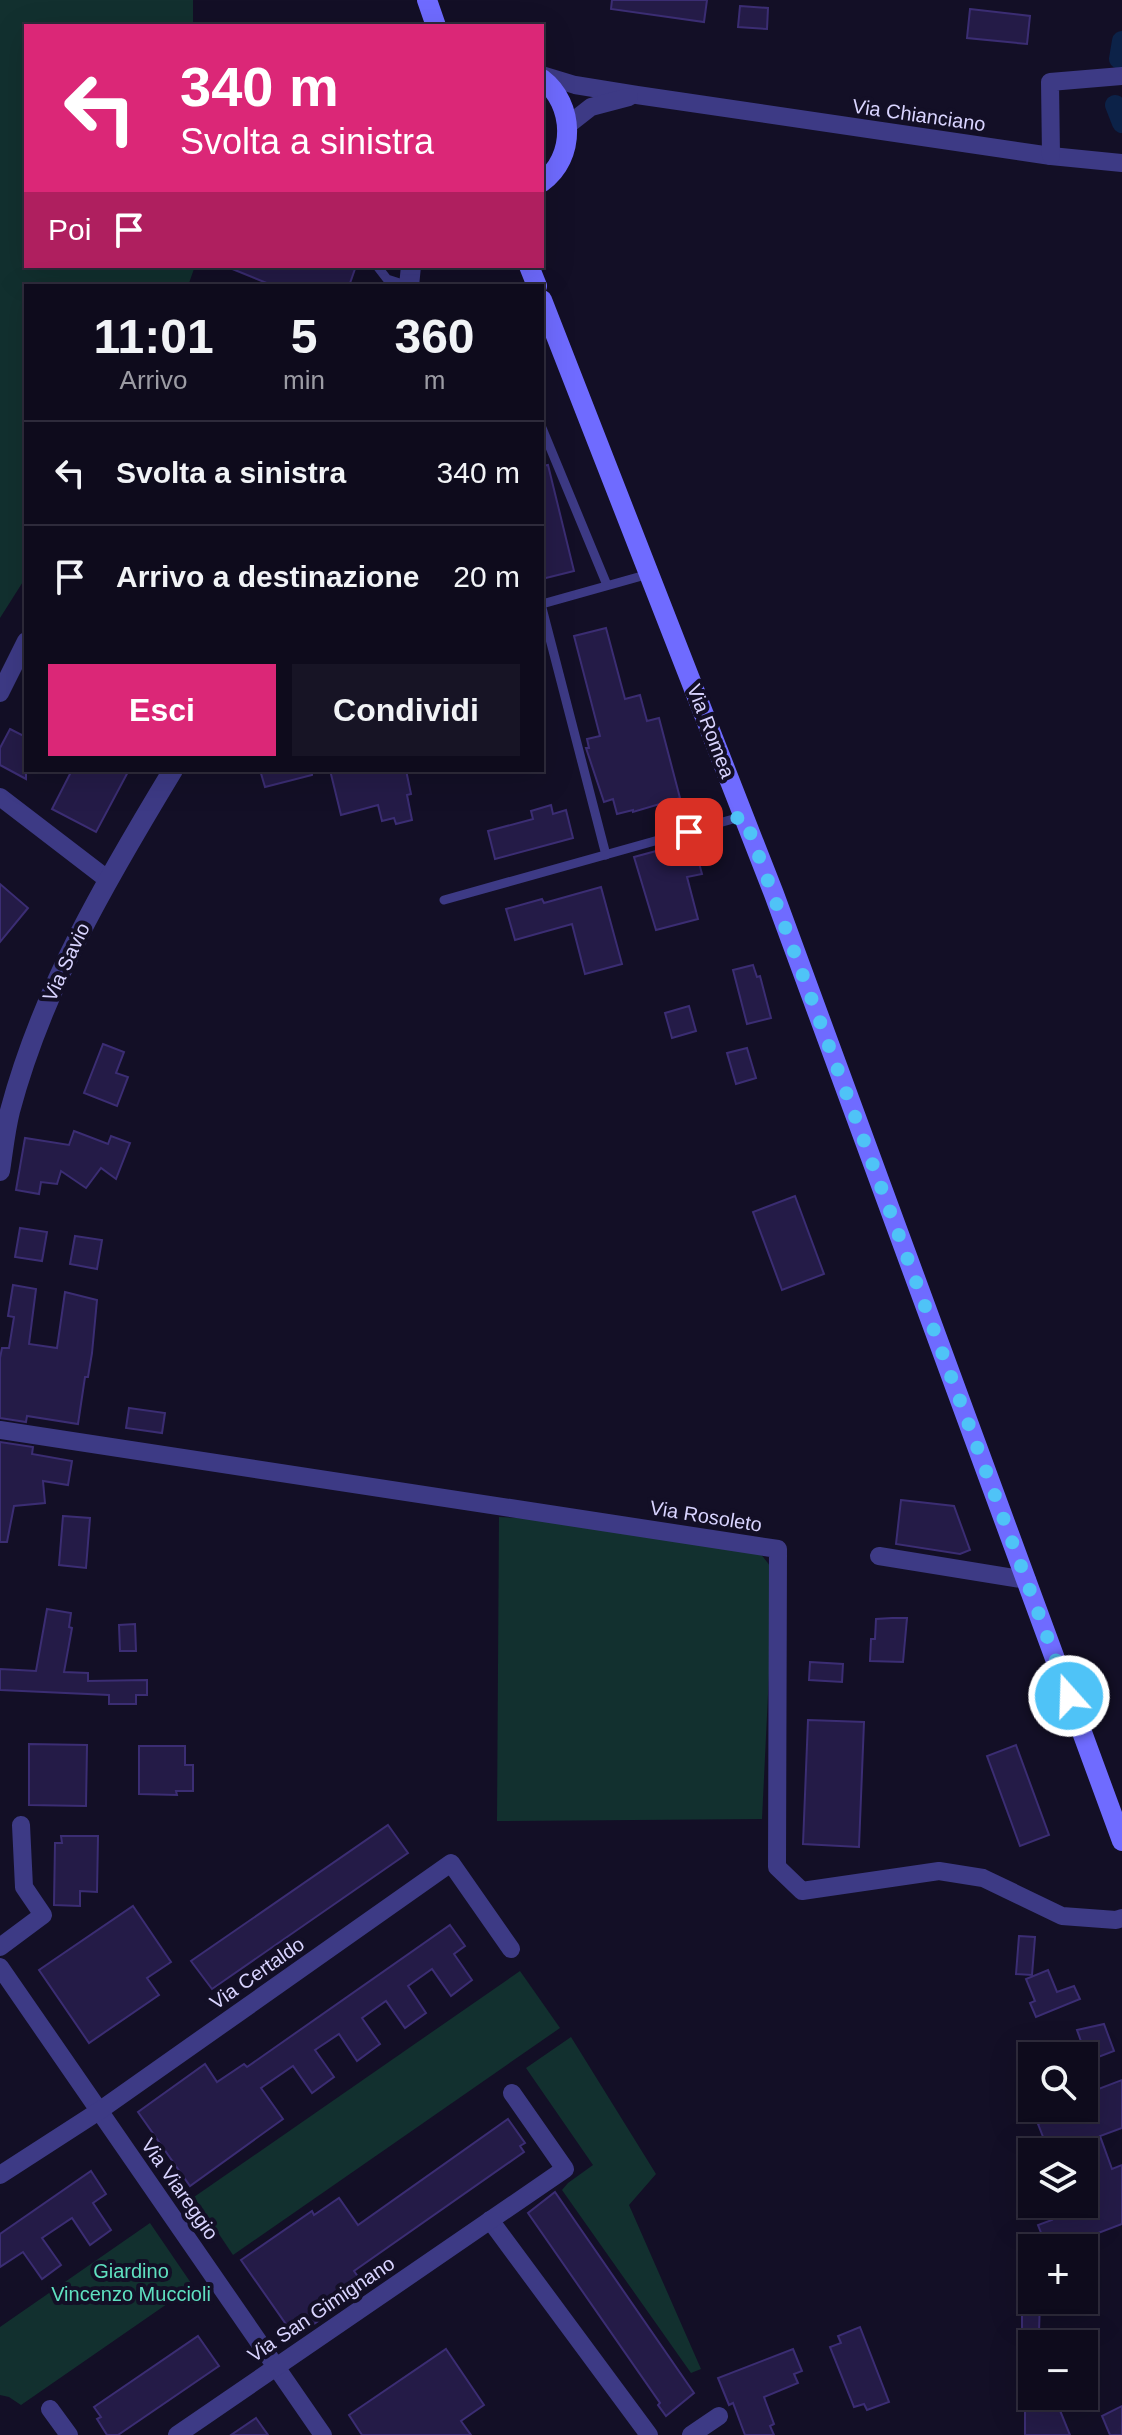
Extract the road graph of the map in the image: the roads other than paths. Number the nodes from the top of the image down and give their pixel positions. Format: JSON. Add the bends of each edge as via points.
{"nodes":[{"id":1,"x":1122,"y":76,"type":"edge"},
{"id":2,"x":544,"y":77,"type":"edge"},
{"id":3,"x":544,"y":79,"type":"edge"},
{"id":4,"x":637,"y":95,"type":"junction"},
{"id":5,"x":568,"y":125,"type":"junction"},
{"id":6,"x":1051,"y":156,"type":"junction"},
{"id":7,"x":1122,"y":163,"type":"edge"},
{"id":8,"x":544,"y":180,"type":"edge"},
{"id":9,"x":379,"y":268,"type":"edge"},
{"id":10,"x":403,"y":284,"type":"edge"},
{"id":11,"x":544,"y":305,"type":"edge"},
{"id":12,"x":544,"y":433,"type":"edge"},
{"id":13,"x":649,"y":574,"type":"junction"},
{"id":14,"x":607,"y":585,"type":"junction"},
{"id":15,"x":544,"y":605,"type":"edge"},
{"id":16,"x":544,"y":614,"type":"edge"},
{"id":17,"x":24,"y":645,"type":"edge"},
{"id":18,"x":0,"y":693,"type":"edge"},
{"id":19,"x":172,"y":772,"type":"edge"},
{"id":20,"x":0,"y":797,"type":"edge"},
{"id":21,"x":744,"y":816,"type":"junction"},
{"id":22,"x":606,"y":855,"type":"junction"},
{"id":23,"x":107,"y":879,"type":"junction"},
{"id":24,"x":444,"y":900,"type":"dead end"},
{"id":25,"x":0,"y":1171,"type":"edge"},
{"id":26,"x":0,"y":1430,"type":"edge"},
{"id":27,"x":879,"y":1556,"type":"dead end"},
{"id":28,"x":1027,"y":1580,"type":"junction"},
{"id":29,"x":21,"y":1825,"type":"dead end"},
{"id":30,"x":1122,"y":1841,"type":"edge"},
{"id":31,"x":1122,"y":1918,"type":"edge"},
{"id":32,"x":0,"y":1947,"type":"edge"},
{"id":33,"x":511,"y":1949,"type":"dead end"},
{"id":34,"x":0,"y":1967,"type":"edge"},
{"id":35,"x":512,"y":2093,"type":"dead end"},
{"id":36,"x":99,"y":2111,"type":"junction"},
{"id":37,"x":0,"y":2175,"type":"edge"},
{"id":38,"x":490,"y":2220,"type":"junction"},
{"id":39,"x":276,"y":2366,"type":"junction"},
{"id":40,"x":50,"y":2409,"type":"dead end"},
{"id":41,"x":719,"y":2416,"type":"dead end"},
{"id":42,"x":69,"y":2435,"type":"edge"},
{"id":43,"x":177,"y":2435,"type":"edge"},
{"id":44,"x":323,"y":2435,"type":"edge"},
{"id":45,"x":649,"y":2435,"type":"edge"},
{"id":46,"x":691,"y":2435,"type":"edge"}],
"edges":[{"from":1,"to":6,"type":"street","via":[[1050,82]]},
{"from":2,"to":4,"type":"street","name":"Via Chianciano"},
{"from":3,"to":5,"type":"main road","via":[[562,103]]},
{"from":4,"to":5,"type":"street","name":"Via Chianciano","via":[[591,107]]},
{"from":4,"to":6,"type":"street","name":"Via Chianciano"},
{"from":5,"to":8,"type":"main road","via":[[560,163]]},
{"from":6,"to":7,"type":"street","name":"Via Chianciano"},
{"from":9,"to":10,"type":"lane","via":[[387,279]]},
{"from":11,"to":13,"type":"main road","name":"Via Romea"},
{"from":12,"to":14,"type":"lane"},
{"from":13,"to":14,"type":"lane"},
{"from":13,"to":21,"type":"main road","name":"Via Romea"},
{"from":14,"to":15,"type":"lane"},
{"from":16,"to":22,"type":"lane"},
{"from":17,"to":18,"type":"street"},
{"from":19,"to":23,"type":"street","name":"Via Savio"},
{"from":20,"to":23,"type":"street"},
{"from":21,"to":22,"type":"lane"},
{"from":21,"to":28,"type":"main road","name":"Via Romea"},
{"from":22,"to":24,"type":"lane"},
{"from":23,"to":25,"type":"street","name":"Via Savio","via":[[41,1015],[9,1113]]},
{"from":26,"to":31,"type":"street","name":"Via Rosoleto","via":[[778,1549],[777,1867],[802,1891],[939,1871],[983,1878],[1062,1916]]},
{"from":27,"to":28,"type":"street"},
{"from":28,"to":30,"type":"main road","name":"Via Romea"},
{"from":29,"to":32,"type":"street","via":[[24,1887],[43,1915]]},
{"from":33,"to":36,"type":"street","name":"Via Certaldo","via":[[451,1863]]},
{"from":34,"to":36,"type":"street","name":"Via Viareggio"},
{"from":35,"to":38,"type":"street","name":"Via San Gimignano","via":[[565,2169]]},
{"from":36,"to":37,"type":"street","name":"Via Certaldo"},
{"from":36,"to":39,"type":"street","name":"Via Viareggio"},
{"from":38,"to":39,"type":"street","name":"Via San Gimignano"},
{"from":38,"to":45,"type":"street"},
{"from":39,"to":43,"type":"street","name":"Via San Gimignano"},
{"from":39,"to":44,"type":"street","name":"Via Viareggio"},
{"from":40,"to":42,"type":"street"},
{"from":41,"to":46,"type":"street"}]}
